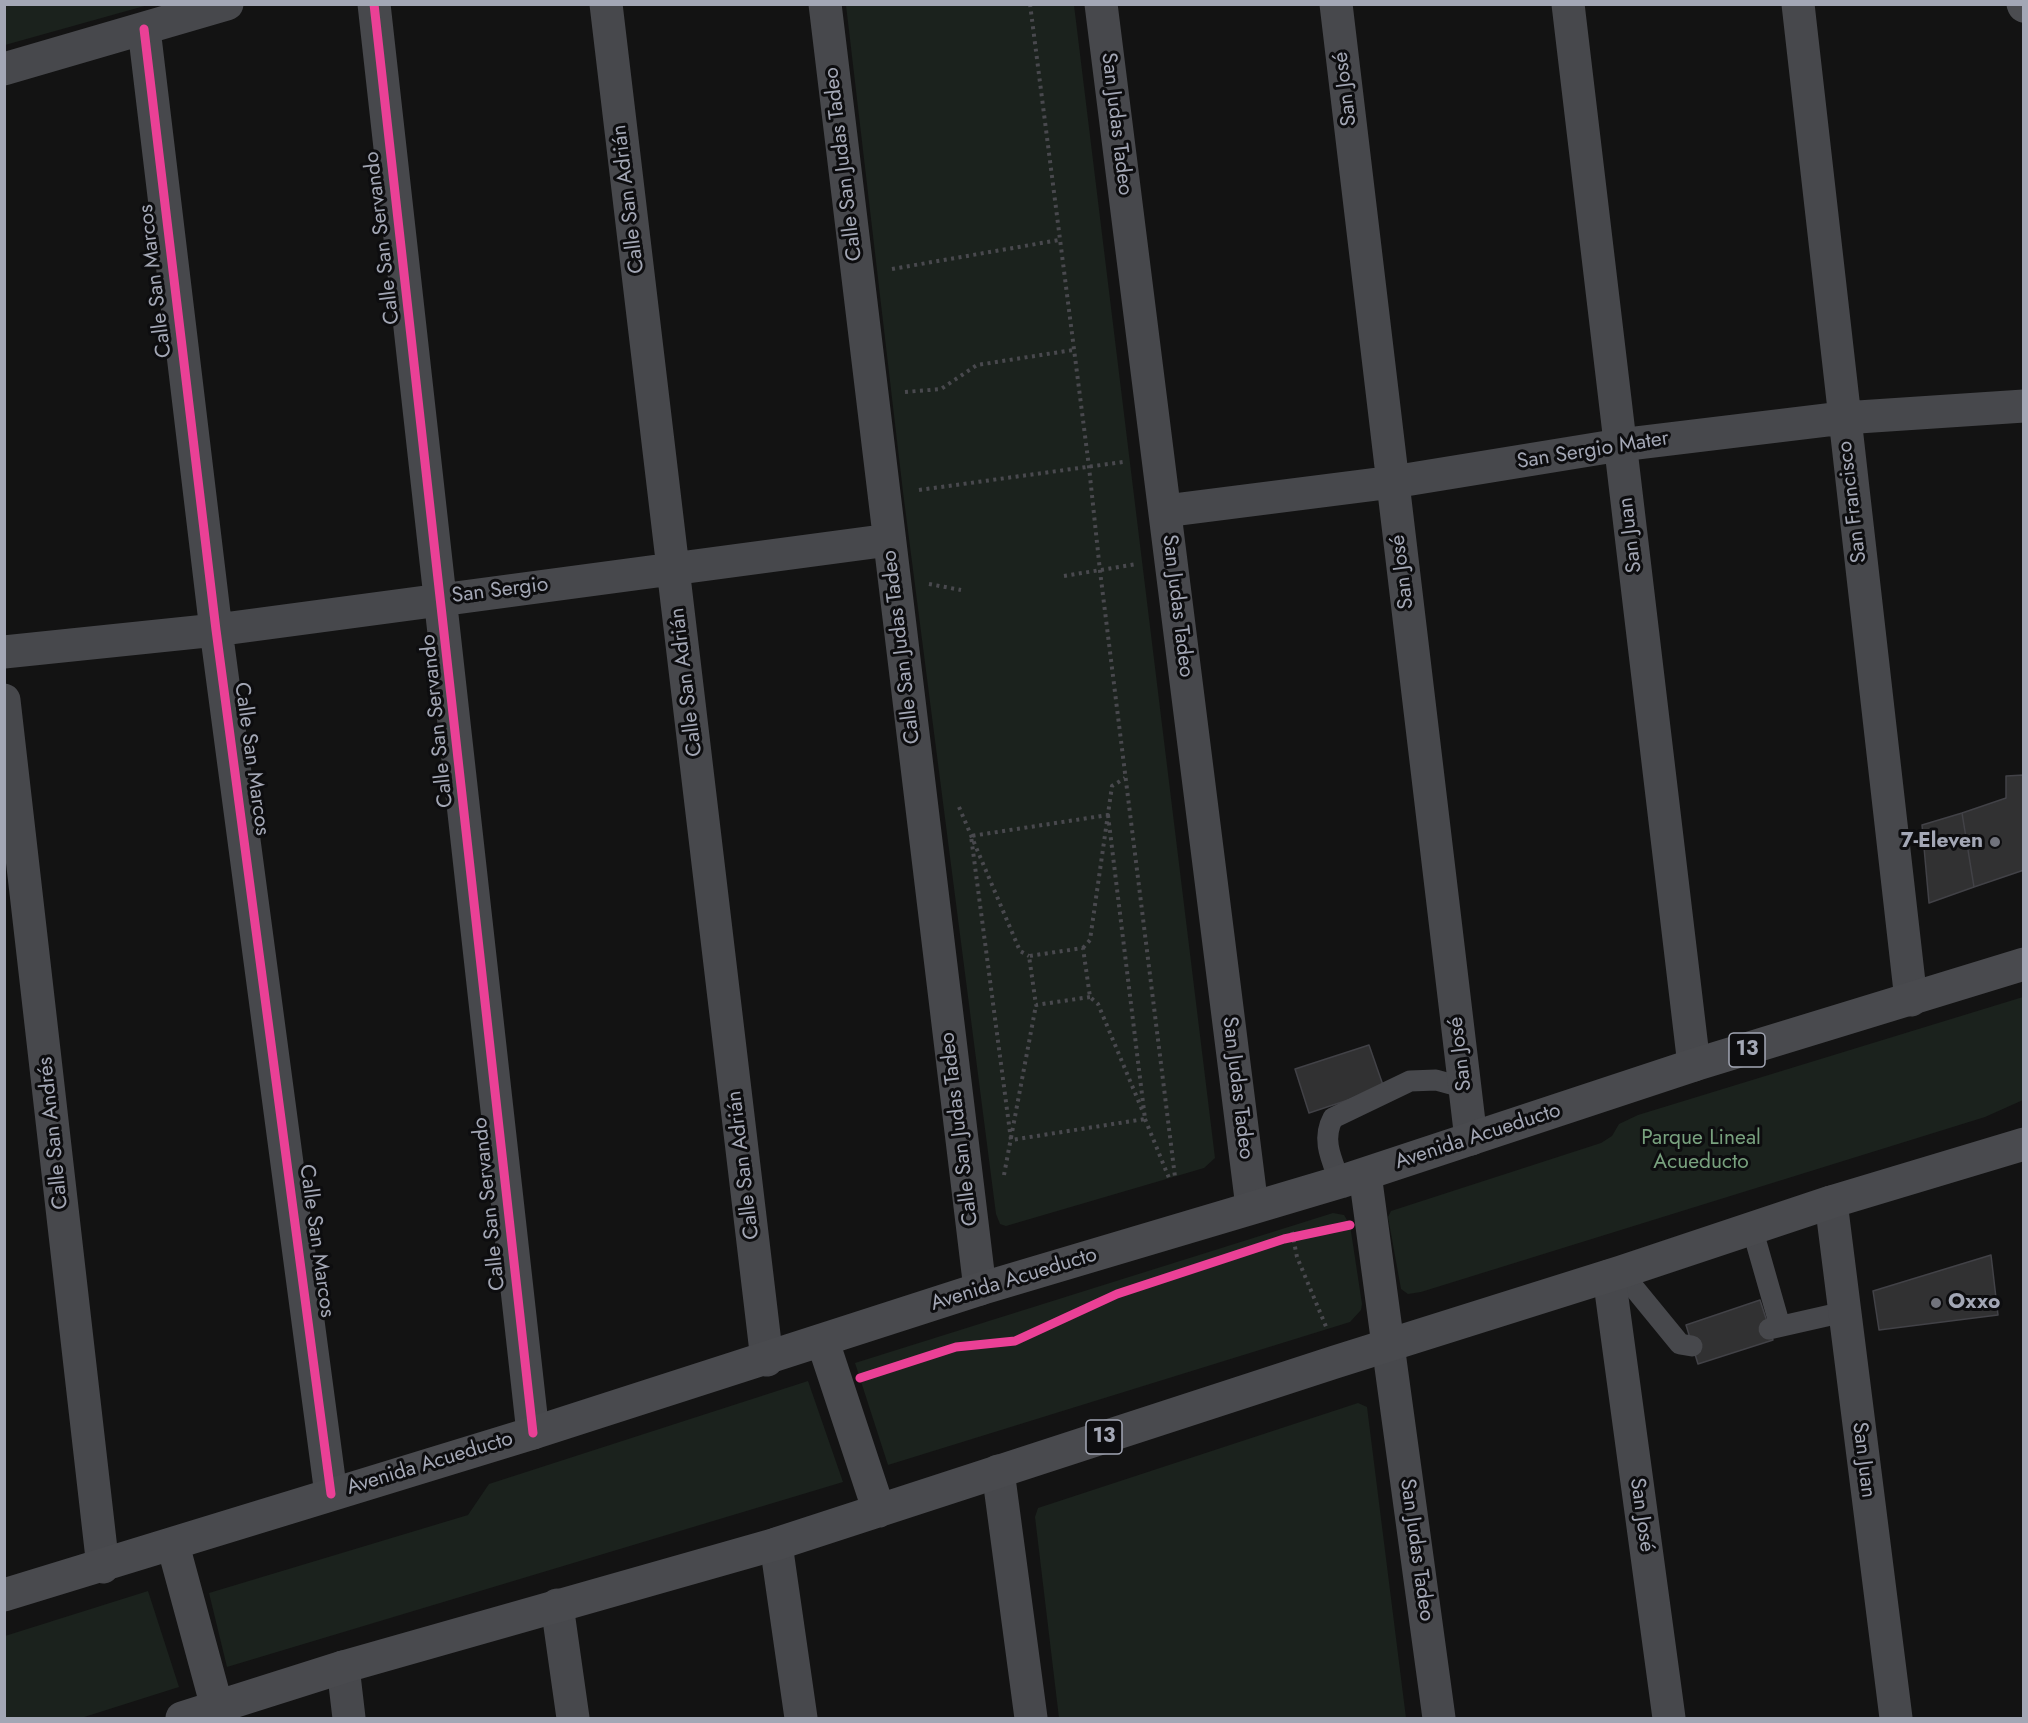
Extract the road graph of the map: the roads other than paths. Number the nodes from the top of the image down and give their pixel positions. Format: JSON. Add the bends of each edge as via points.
{"nodes":[{"id":1,"x":227,"y":4,"type":"edge"},
{"id":2,"x":375,"y":4,"type":"edge"},
{"id":3,"x":606,"y":4,"type":"edge"},
{"id":4,"x":825,"y":4,"type":"edge"},
{"id":5,"x":1101,"y":4,"type":"edge"},
{"id":6,"x":1336,"y":4,"type":"edge"},
{"id":7,"x":1568,"y":4,"type":"edge"},
{"id":8,"x":1798,"y":4,"type":"edge"},
{"id":9,"x":144,"y":29,"type":"junction"},
{"id":10,"x":4,"y":69,"type":"edge"},
{"id":11,"x":2024,"y":406,"type":"edge"},
{"id":12,"x":1843,"y":418,"type":"junction"},
{"id":13,"x":1620,"y":446,"type":"junction"},
{"id":14,"x":1393,"y":483,"type":"junction"},
{"id":15,"x":1165,"y":511,"type":"junction"},
{"id":16,"x":889,"y":540,"type":"junction"},
{"id":17,"x":674,"y":570,"type":"junction"},
{"id":18,"x":442,"y":598,"type":"junction"},
{"id":19,"x":216,"y":630,"type":"junction"},
{"id":20,"x":4,"y":652,"type":"edge"},
{"id":21,"x":4,"y":700,"type":"edge"},
{"id":22,"x":2024,"y":964,"type":"edge"},
{"id":23,"x":1911,"y":1000,"type":"junction"},
{"id":24,"x":1694,"y":1065,"type":"junction"},
{"id":25,"x":1465,"y":1088,"type":"junction"},
{"id":26,"x":1471,"y":1139,"type":"junction"},
{"id":27,"x":2024,"y":1144,"type":"edge"},
{"id":28,"x":1353,"y":1178,"type":"junction"},
{"id":29,"x":1831,"y":1202,"type":"junction"},
{"id":30,"x":1252,"y":1207,"type":"junction"},
{"id":31,"x":1752,"y":1228,"type":"junction"},
{"id":32,"x":1615,"y":1274,"type":"junction"},
{"id":33,"x":980,"y":1289,"type":"junction"},
{"id":34,"x":1844,"y":1312,"type":"junction"},
{"id":35,"x":823,"y":1342,"type":"junction"},
{"id":36,"x":1388,"y":1345,"type":"junction"},
{"id":37,"x":1692,"y":1346,"type":"dead end"},
{"id":38,"x":767,"y":1360,"type":"junction"},
{"id":39,"x":533,"y":1433,"type":"junction"},
{"id":40,"x":998,"y":1471,"type":"junction"},
{"id":41,"x":331,"y":1494,"type":"junction"},
{"id":42,"x":879,"y":1510,"type":"junction"},
{"id":43,"x":776,"y":1544,"type":"junction"},
{"id":44,"x":173,"y":1545,"type":"junction"},
{"id":45,"x":103,"y":1567,"type":"junction"},
{"id":46,"x":4,"y":1595,"type":"edge"},
{"id":47,"x":558,"y":1605,"type":"junction"},
{"id":48,"x":343,"y":1667,"type":"junction"},
{"id":49,"x":217,"y":1707,"type":"junction"},
{"id":50,"x":182,"y":1719,"type":"edge"},
{"id":51,"x":350,"y":1719,"type":"edge"},
{"id":52,"x":573,"y":1719,"type":"edge"},
{"id":53,"x":801,"y":1719,"type":"edge"},
{"id":54,"x":1031,"y":1719,"type":"edge"},
{"id":55,"x":1439,"y":1719,"type":"edge"},
{"id":56,"x":1669,"y":1719,"type":"edge"},
{"id":57,"x":1896,"y":1719,"type":"edge"}],
"edges":[{"from":1,"to":9,"type":"street"},
{"from":2,"to":18,"type":"street","name":"Calle San Servando"},
{"from":3,"to":17,"type":"street","name":"Calle San Adrián"},
{"from":4,"to":16,"type":"street","name":"Calle San Judas Tadeo"},
{"from":5,"to":15,"type":"street","name":"San Judas Tadeo"},
{"from":6,"to":14,"type":"street","name":"San José"},
{"from":7,"to":13,"type":"street","name":"San Juan"},
{"from":8,"to":12,"type":"street","name":"San Francisco"},
{"from":9,"to":10,"type":"street"},
{"from":9,"to":19,"type":"street","name":"Calle San Marcos"},
{"from":11,"to":12,"type":"street","name":"San Sergio Mater"},
{"from":12,"to":13,"type":"street","name":"San Sergio Mater"},
{"from":12,"to":23,"type":"street","name":"San Francisco"},
{"from":13,"to":14,"type":"street","name":"San Sergio Mater"},
{"from":13,"to":24,"type":"street","name":"San Juan"},
{"from":14,"to":15,"type":"street","name":"San Sergio Mater"},
{"from":14,"to":25,"type":"street","name":"San José"},
{"from":15,"to":30,"type":"street","name":"San Judas Tadeo"},
{"from":16,"to":17,"type":"street","name":"San Sergio"},
{"from":16,"to":33,"type":"street","name":"Calle San Judas Tadeo"},
{"from":17,"to":18,"type":"street","name":"San Sergio"},
{"from":17,"to":38,"type":"street","name":"Calle San Adrián"},
{"from":18,"to":19,"type":"street","name":"San Sergio"},
{"from":18,"to":39,"type":"street","name":"Calle San Servando"},
{"from":19,"to":20,"type":"street","name":"San Sergio"},
{"from":19,"to":41,"type":"street","name":"Calle San Marcos"},
{"from":21,"to":45,"type":"street","name":"Calle San Andrés"},
{"from":22,"to":23,"type":"main road","name":"Avenida Acueducto","number":"13"},
{"from":23,"to":24,"type":"main road","name":"Avenida Acueducto","number":"13"},
{"from":24,"to":26,"type":"main road","name":"Avenida Acueducto","number":"13"},
{"from":25,"to":26,"type":"street","name":"San José"},
{"from":25,"to":28,"type":"lane","via":[[1436,1080],[1410,1081],[1333,1118],[1326,1138]]},
{"from":26,"to":28,"type":"main road","name":"Avenida Acueducto","number":"13"},
{"from":27,"to":29,"type":"main road","number":"13"},
{"from":28,"to":30,"type":"main road","name":"Avenida Acueducto","number":"13"},
{"from":28,"to":36,"type":"main road"},
{"from":29,"to":31,"type":"main road","number":"13"},
{"from":29,"to":34,"type":"street","name":"San Juan"},
{"from":30,"to":33,"type":"main road","name":"Avenida Acueducto","number":"13"},
{"from":31,"to":32,"type":"main road","number":"13"},
{"from":31,"to":34,"type":"lane","via":[[1775,1327]]},
{"from":32,"to":36,"type":"main road","number":"13"},
{"from":32,"to":37,"type":"lane","via":[[1680,1344]]},
{"from":32,"to":56,"type":"street","name":"San José"},
{"from":33,"to":35,"type":"main road","name":"Avenida Acueducto","number":"13"},
{"from":34,"to":57,"type":"street","name":"San Juan"},
{"from":35,"to":38,"type":"main road","name":"Avenida Acueducto","number":"13"},
{"from":35,"to":42,"type":"main road"},
{"from":36,"to":40,"type":"main road","number":"13"},
{"from":36,"to":55,"type":"street","name":"San Judas Tadeo"},
{"from":38,"to":39,"type":"main road","name":"Avenida Acueducto","number":"13"},
{"from":39,"to":41,"type":"main road","name":"Avenida Acueducto","number":"13"},
{"from":40,"to":42,"type":"main road","number":"13"},
{"from":40,"to":54,"type":"street"},
{"from":41,"to":44,"type":"main road","name":"Avenida Acueducto","number":"13"},
{"from":42,"to":43,"type":"main road","number":"13"},
{"from":43,"to":47,"type":"main road","number":"13"},
{"from":43,"to":53,"type":"street"},
{"from":44,"to":45,"type":"main road","name":"Avenida Acueducto","number":"13"},
{"from":44,"to":49,"type":"main road"},
{"from":45,"to":46,"type":"main road","name":"Avenida Acueducto","number":"13"},
{"from":47,"to":48,"type":"main road","number":"13"},
{"from":47,"to":52,"type":"street"},
{"from":48,"to":49,"type":"main road","number":"13"},
{"from":48,"to":51,"type":"street"},
{"from":49,"to":50,"type":"main road","number":"13"}]}
